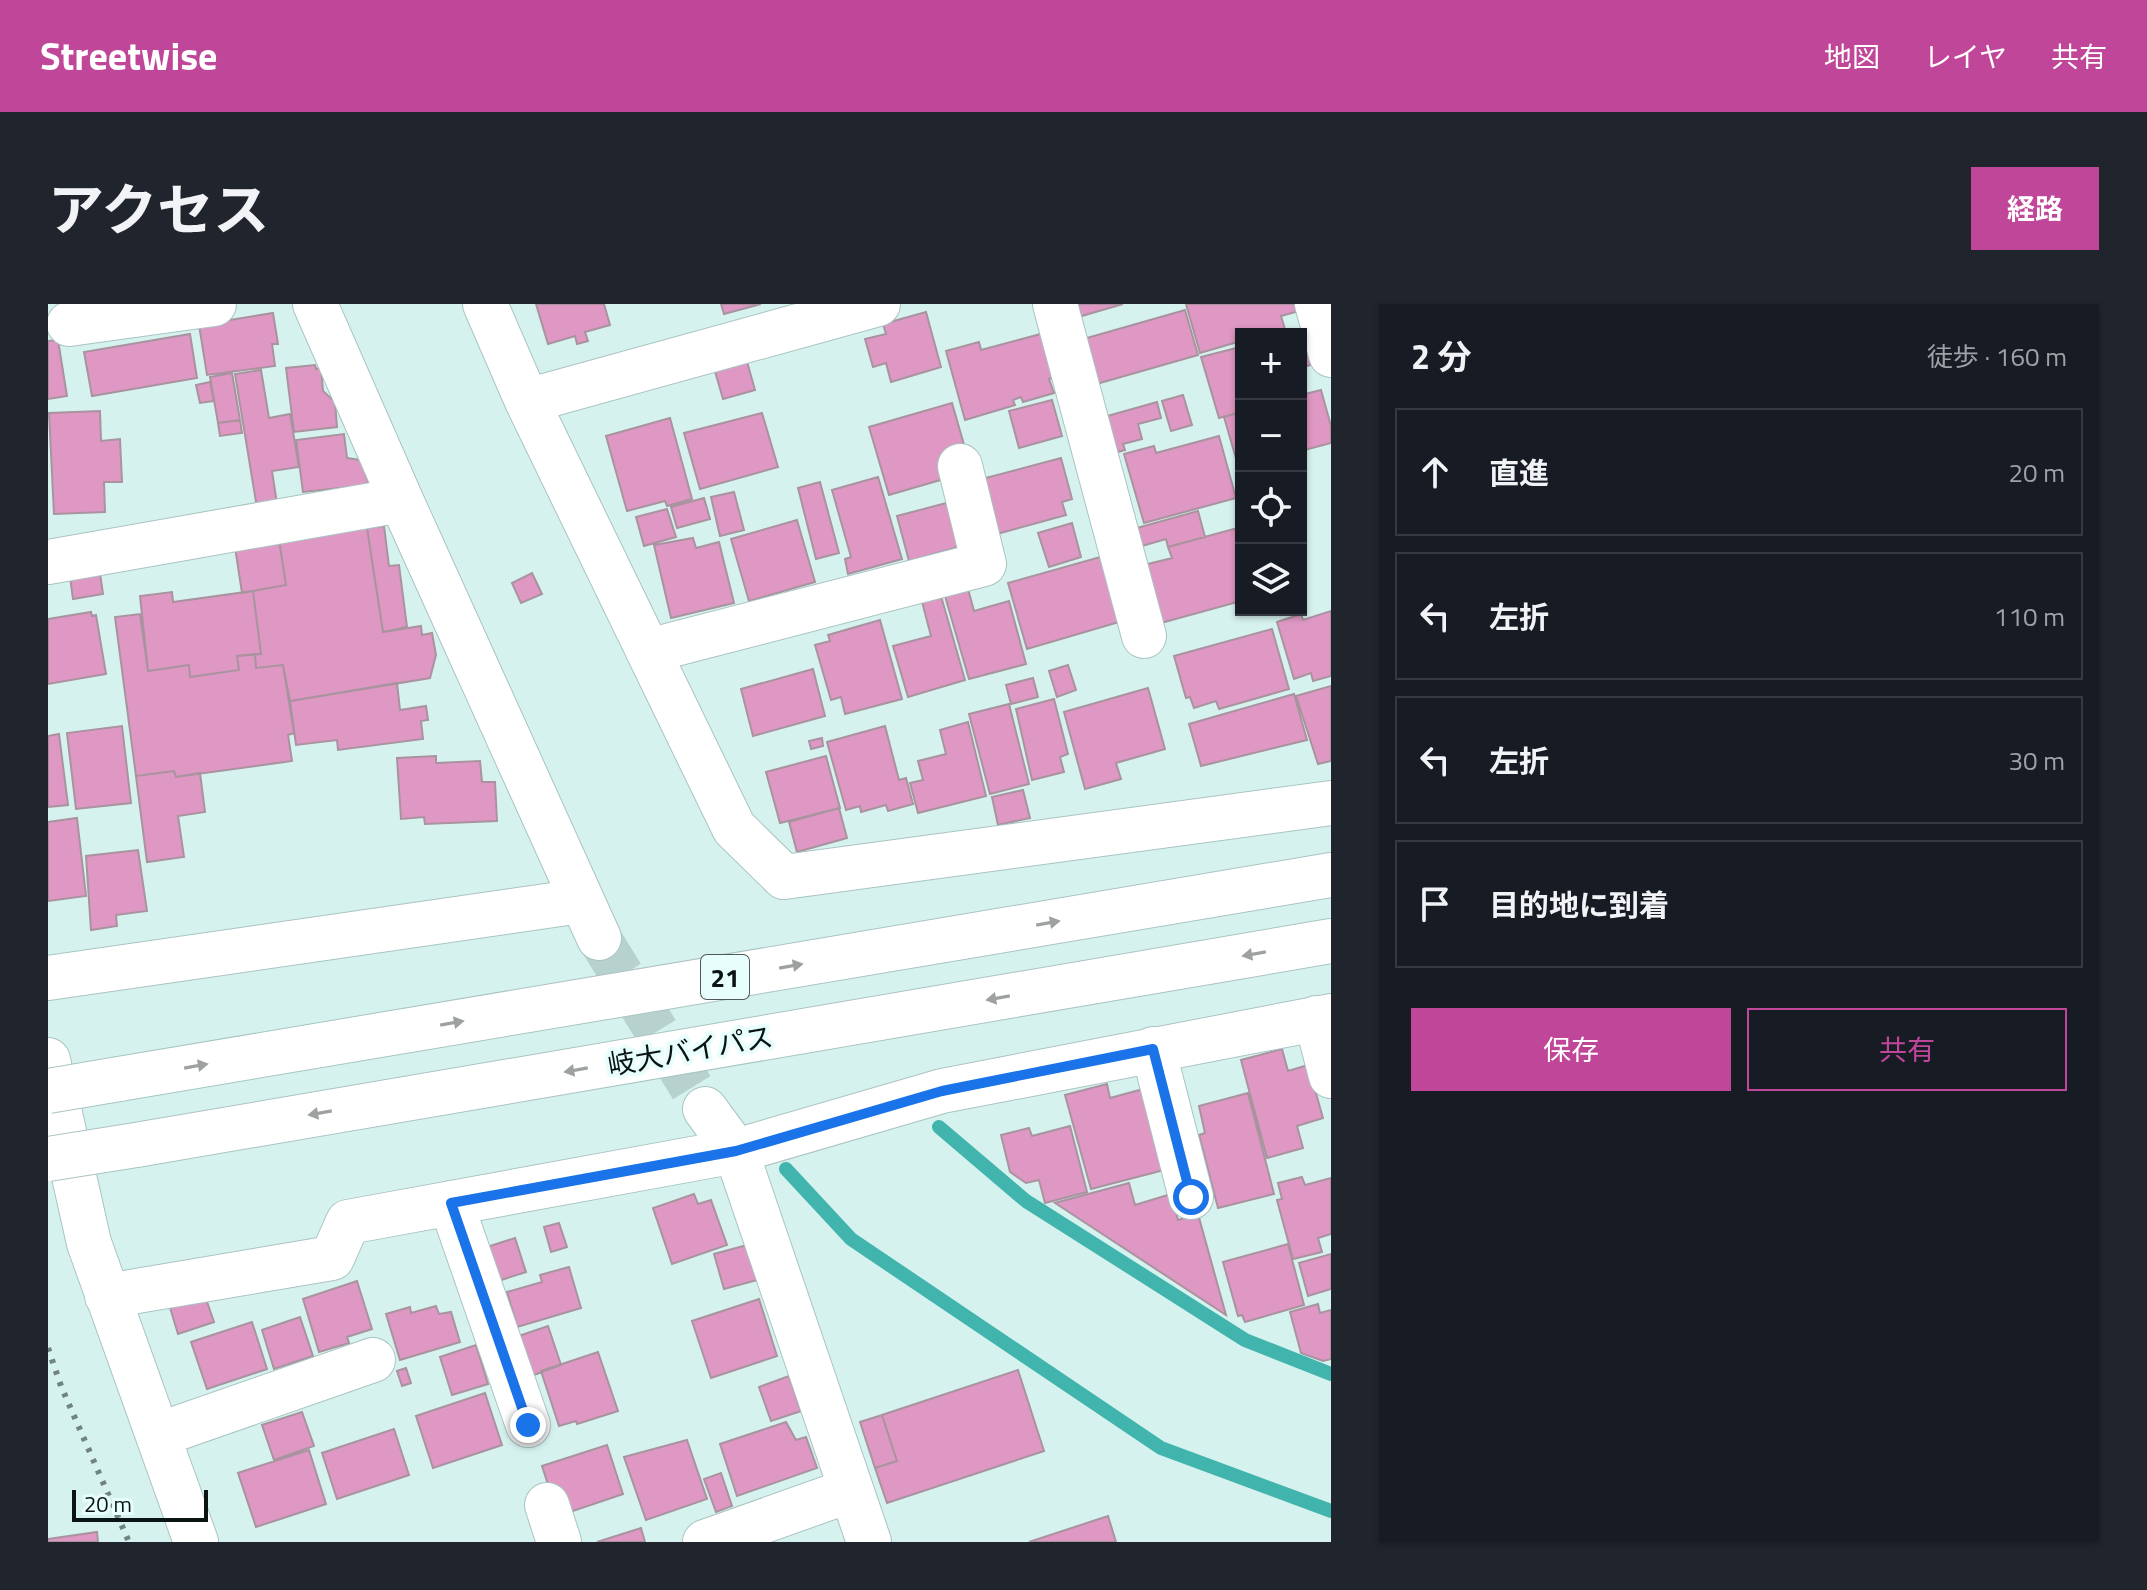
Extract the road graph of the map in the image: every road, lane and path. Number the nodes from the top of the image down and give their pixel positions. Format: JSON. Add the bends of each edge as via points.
{"nodes":[{"id":1,"x":214,"y":304,"type":"edge"},
{"id":2,"x":315,"y":304,"type":"edge"},
{"id":3,"x":485,"y":304,"type":"edge"},
{"id":4,"x":878,"y":304,"type":"edge"},
{"id":5,"x":1055,"y":304,"type":"edge"},
{"id":6,"x":1317,"y":304,"type":"edge"},
{"id":7,"x":69,"y":324,"type":"dead end"},
{"id":8,"x":1331,"y":355,"type":"edge"},
{"id":9,"x":527,"y":401,"type":"junction"},
{"id":10,"x":960,"y":466,"type":"dead end"},
{"id":11,"x":401,"y":500,"type":"junction"},
{"id":12,"x":48,"y":562,"type":"edge"},
{"id":13,"x":1144,"y":636,"type":"dead end"},
{"id":14,"x":648,"y":651,"type":"junction"},
{"id":15,"x":1331,"y":803,"type":"edge"},
{"id":16,"x":1331,"y":875,"type":"edge"},
{"id":17,"x":1331,"y":941,"type":"edge"},
{"id":18,"x":48,"y":978,"type":"edge"},
{"id":19,"x":1324,"y":1017,"type":"edge"},
{"id":20,"x":1153,"y":1049,"type":"junction"},
{"id":21,"x":48,"y":1060,"type":"edge"},
{"id":22,"x":1331,"y":1076,"type":"edge"},
{"id":23,"x":48,"y":1091,"type":"edge"},
{"id":24,"x":705,"y":1109,"type":"tunnel mouth"},
{"id":25,"x":736,"y":1151,"type":"junction"},
{"id":26,"x":48,"y":1159,"type":"edge"},
{"id":27,"x":1191,"y":1197,"type":"dead end"},
{"id":28,"x":451,"y":1203,"type":"junction"},
{"id":29,"x":107,"y":1296,"type":"junction"},
{"id":30,"x":373,"y":1360,"type":"dead end"},
{"id":31,"x":528,"y":1425,"type":"dead end"},
{"id":32,"x":158,"y":1435,"type":"junction"},
{"id":33,"x":851,"y":1490,"type":"junction"},
{"id":34,"x":196,"y":1542,"type":"edge"},
{"id":35,"x":705,"y":1542,"type":"edge"},
{"id":36,"x":869,"y":1542,"type":"edge"}],
"edges":[{"from":1,"to":7,"type":"main road"},
{"from":2,"to":11,"type":"main road"},
{"from":3,"to":9,"type":"main road"},
{"from":4,"to":9,"type":"main road"},
{"from":5,"to":13,"type":"main road"},
{"from":6,"to":8,"type":"main road"},
{"from":9,"to":14,"type":"main road"},
{"from":10,"to":14,"type":"main road","via":[[984,564]]},
{"from":11,"to":12,"type":"main road"},
{"from":11,"to":18,"type":"main road","via":[[590,919]]},
{"from":14,"to":15,"type":"main road","via":[[734,828],[784,877]]},
{"from":23,"to":16,"type":"main road","number":"21","one_way":true,"bridge":true},
{"from":17,"to":26,"type":"main road","name":"岐大バイパス","number":"21","one_way":true,"bridge":true},
{"from":19,"to":20,"type":"main road"},
{"from":19,"to":22,"type":"main road"},
{"from":20,"to":25,"type":"main road","via":[[942,1091]]},
{"from":20,"to":27,"type":"main road"},
{"from":21,"to":29,"type":"main road","via":[[89,1243]]},
{"from":24,"to":25,"type":"main road"},
{"from":25,"to":28,"type":"main road"},
{"from":25,"to":33,"type":"main road"},
{"from":28,"to":29,"type":"main road","via":[[348,1222],[332,1258]]},
{"from":28,"to":31,"type":"main road"},
{"from":29,"to":32,"type":"main road"},
{"from":30,"to":32,"type":"main road"},
{"from":32,"to":34,"type":"main road"},
{"from":33,"to":35,"type":"main road"},
{"from":33,"to":36,"type":"main road"}]}
